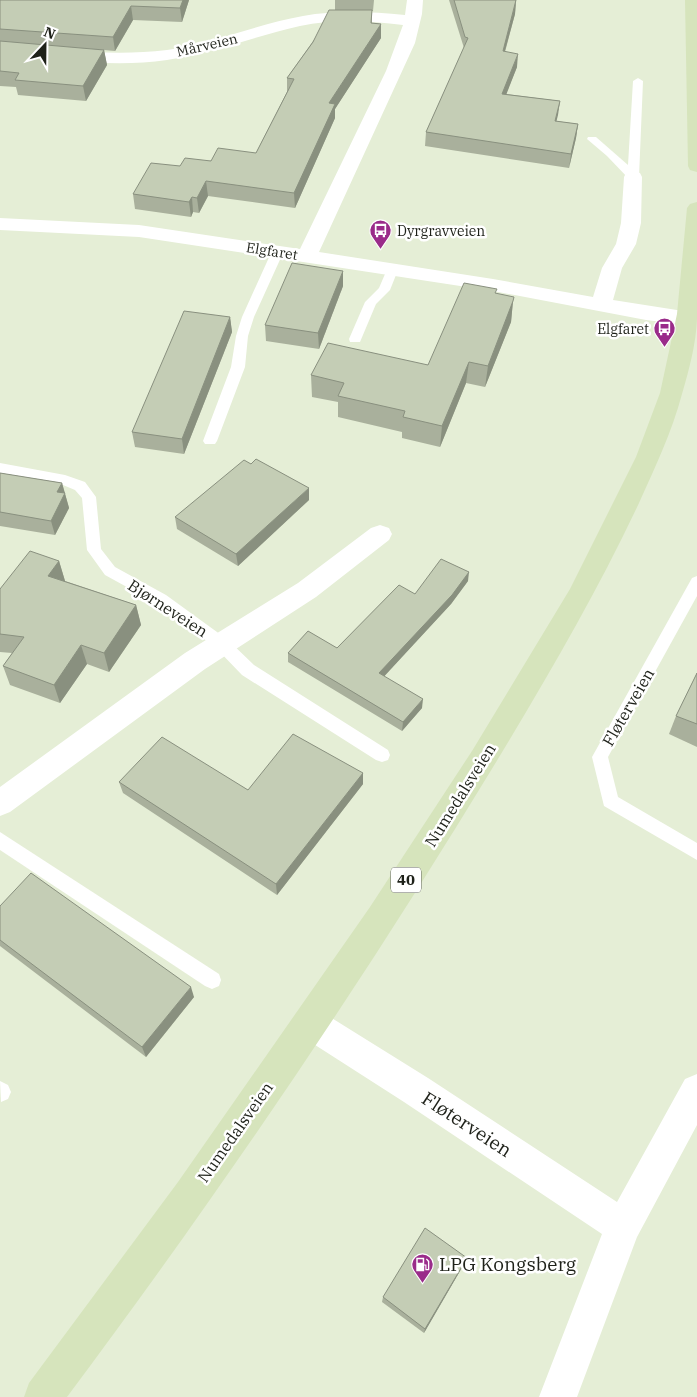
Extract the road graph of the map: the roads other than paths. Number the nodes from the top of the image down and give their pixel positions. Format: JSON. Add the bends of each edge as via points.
{"nodes":[{"id":1,"x":415,"y":0,"type":"edge"},
{"id":2,"x":693,"y":0,"type":"edge"},
{"id":3,"x":412,"y":21,"type":"junction"},
{"id":4,"x":696,"y":35,"type":"edge"},
{"id":5,"x":0,"y":49,"type":"edge"},
{"id":6,"x":638,"y":81,"type":"dead end"},
{"id":7,"x":592,"y":139,"type":"dead end"},
{"id":8,"x":697,"y":166,"type":"edge"},
{"id":9,"x":634,"y":177,"type":"junction"},
{"id":10,"x":697,"y":208,"type":"edge"},
{"id":11,"x":0,"y":224,"type":"edge"},
{"id":12,"x":276,"y":252,"type":"junction"},
{"id":13,"x":307,"y":256,"type":"junction"},
{"id":14,"x":392,"y":270,"type":"junction"},
{"id":15,"x":601,"y":305,"type":"junction"},
{"id":16,"x":688,"y":318,"type":"junction"},
{"id":17,"x":355,"y":339,"type":"dead end"},
{"id":18,"x":210,"y":441,"type":"dead end"},
{"id":19,"x":0,"y":468,"type":"edge"},
{"id":20,"x":380,"y":534,"type":"dead end"},
{"id":21,"x":697,"y":582,"type":"edge"},
{"id":22,"x":222,"y":644,"type":"junction"},
{"id":23,"x":382,"y":755,"type":"dead end"},
{"id":24,"x":0,"y":803,"type":"edge"},
{"id":25,"x":0,"y":840,"type":"edge"},
{"id":26,"x":697,"y":852,"type":"edge"},
{"id":27,"x":212,"y":980,"type":"dead end"},
{"id":28,"x":310,"y":1023,"type":"junction"},
{"id":29,"x":697,"y":1091,"type":"edge"},
{"id":30,"x":623,"y":1227,"type":"junction"},
{"id":31,"x":43,"y":1397,"type":"edge"},
{"id":32,"x":558,"y":1397,"type":"edge"}],
"edges":[{"from":1,"to":3,"type":"street"},
{"from":2,"to":4,"type":"main road"},
{"from":3,"to":5,"type":"street","name":"Mårveien","via":[[328,18],[302,21],[168,54],[129,58]]},
{"from":3,"to":13,"type":"street","via":[[393,71]]},
{"from":4,"to":8,"type":"main road"},
{"from":6,"to":9,"type":"lane"},
{"from":7,"to":9,"type":"lane"},
{"from":9,"to":15,"type":"street","via":[[626,244],[612,268]]},
{"from":10,"to":16,"type":"main road","name":"Numedalsveien","number":"40"},
{"from":11,"to":12,"type":"street","name":"Elgfaret","via":[[138,231]]},
{"from":12,"to":13,"type":"street","name":"Elgfaret"},
{"from":12,"to":18,"type":"lane","via":[[248,317],[238,367]]},
{"from":13,"to":14,"type":"street","name":"Elgfaret"},
{"from":14,"to":15,"type":"street","name":"Elgfaret"},
{"from":14,"to":17,"type":"lane","via":[[384,290],[371,302]]},
{"from":15,"to":16,"type":"street","name":"Elgfaret"},
{"from":16,"to":28,"type":"main road","name":"Numedalsveien","number":"40","via":[[663,418],[616,526],[591,574],[446,818]]},
{"from":19,"to":22,"type":"lane","name":"Bjørneveien","via":[[65,480],[80,486],[89,497],[94,550],[110,571],[161,599]]},
{"from":20,"to":22,"type":"street","name":"Bjørneveien","via":[[308,590]]},
{"from":21,"to":26,"type":"lane","name":"Fløterveien","via":[[600,757],[610,801]]},
{"from":22,"to":23,"type":"lane","via":[[248,670]]},
{"from":22,"to":24,"type":"street","name":"Bjørneveien"},
{"from":25,"to":27,"type":"lane"},
{"from":28,"to":30,"type":"street","name":"Fløterveien"},
{"from":28,"to":31,"type":"main road","name":"Numedalsveien","number":"40","via":[[152,1252]]},
{"from":29,"to":30,"type":"street"},
{"from":30,"to":32,"type":"street"}]}
